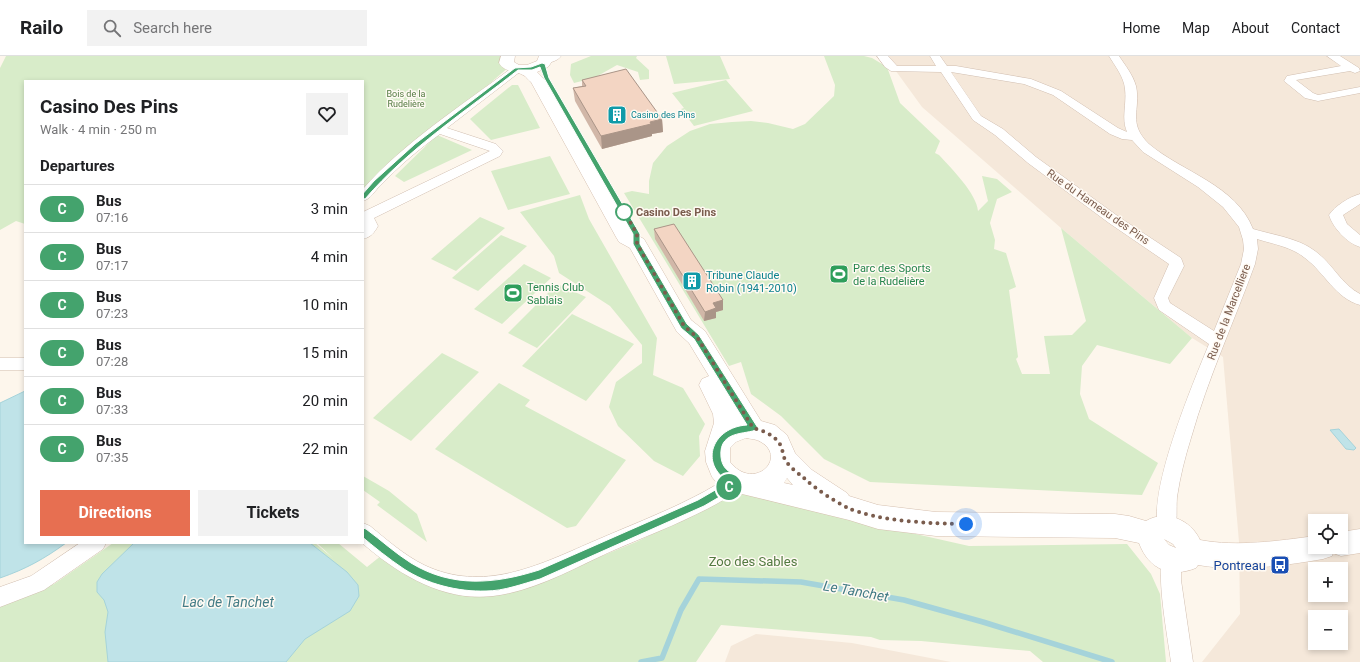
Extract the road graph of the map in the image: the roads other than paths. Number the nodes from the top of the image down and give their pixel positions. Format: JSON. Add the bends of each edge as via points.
{"nodes":[{"id":1,"x":508,"y":56,"type":"edge"},
{"id":2,"x":882,"y":56,"type":"edge"},
{"id":3,"x":935,"y":56,"type":"edge"},
{"id":4,"x":1114,"y":56,"type":"edge"},
{"id":5,"x":1332,"y":56,"type":"edge"},
{"id":6,"x":539,"y":62,"type":"edge"},
{"id":7,"x":945,"y":68,"type":"junction"},
{"id":8,"x":1356,"y":70,"type":"edge"},
{"id":9,"x":1360,"y":90,"type":"edge"},
{"id":10,"x":438,"y":129,"type":"junction"},
{"id":11,"x":1136,"y":137,"type":"junction"},
{"id":12,"x":364,"y":196,"type":"edge"},
{"id":13,"x":1360,"y":198,"type":"edge"},
{"id":14,"x":364,"y":217,"type":"edge"},
{"id":15,"x":1248,"y":232,"type":"junction"},
{"id":16,"x":364,"y":233,"type":"edge"},
{"id":17,"x":1360,"y":242,"type":"edge"},
{"id":18,"x":1360,"y":300,"type":"edge"},
{"id":19,"x":684,"y":326,"type":"junction"},
{"id":20,"x":1218,"y":342,"type":"junction"},
{"id":21,"x":0,"y":364,"type":"edge"},
{"id":22,"x":24,"y":364,"type":"edge"},
{"id":23,"x":753,"y":428,"type":"junction"},
{"id":24,"x":722,"y":439,"type":"junction"},
{"id":25,"x":784,"y":458,"type":"junction"},
{"id":26,"x":746,"y":484,"type":"junction"},
{"id":27,"x":849,"y":508,"type":"junction"},
{"id":28,"x":1159,"y":531,"type":"junction"},
{"id":29,"x":364,"y":533,"type":"edge"},
{"id":30,"x":1360,"y":541,"type":"edge"},
{"id":31,"x":1348,"y":543,"type":"edge"},
{"id":32,"x":95,"y":544,"type":"edge"},
{"id":33,"x":1308,"y":549,"type":"edge"},
{"id":34,"x":1181,"y":556,"type":"junction"},
{"id":35,"x":0,"y":598,"type":"edge"},
{"id":36,"x":1182,"y":662,"type":"edge"}],
"edges":[{"from":1,"to":6,"type":"street","via":[[508,64]]},
{"from":2,"to":7,"type":"street","via":[[895,70]]},
{"from":3,"to":7,"type":"street"},
{"from":4,"to":11,"type":"street","name":"Rue de la Marcelliere","via":[[1129,82],[1129,119]]},
{"from":5,"to":8,"type":"street"},
{"from":6,"to":10,"type":"street"},
{"from":6,"to":19,"type":"street","via":[[537,80],[626,237],[637,244]]},
{"from":7,"to":11,"type":"street","via":[[1014,78],[1039,85],[1057,93],[1114,131]]},
{"from":7,"to":20,"type":"street","name":"Rue du Hameau des Pins","via":[[977,118],[1114,220],[1176,262],[1178,266],[1161,301],[1164,306]]},
{"from":8,"to":9,"type":"street","via":[[1292,78],[1290,81],[1314,97],[1322,98]]},
{"from":10,"to":12,"type":"street","via":[[376,182]]},
{"from":10,"to":14,"type":"street","via":[[497,151]]},
{"from":11,"to":15,"type":"street","name":"Rue de la Marcelliere","via":[[1150,151],[1224,199],[1244,222]]},
{"from":13,"to":17,"type":"street","via":[[1336,215],[1340,225]]},
{"from":14,"to":16,"type":"street","via":[[370,220],[371,226]]},
{"from":15,"to":18,"type":"street","via":[[1306,251],[1348,293]]},
{"from":15,"to":20,"type":"street","name":"Rue de la Marcelliere","via":[[1248,264]]},
{"from":19,"to":23,"type":"street","via":[[697,337]]},
{"from":19,"to":24,"type":"street","via":[[686,342],[725,414]]},
{"from":20,"to":28,"type":"street","name":"Rue de la Marcelliere","via":[[1181,440],[1170,486],[1166,517]]},
{"from":21,"to":22,"type":"street"},
{"from":23,"to":24,"type":"street","via":[[737,429]]},
{"from":23,"to":25,"type":"street","via":[[770,434],[781,446]]},
{"from":24,"to":26,"type":"street","via":[[716,454],[717,461],[728,477]]},
{"from":25,"to":26,"type":"street","via":[[778,474],[766,483]]},
{"from":25,"to":27,"type":"street","via":[[803,478]]},
{"from":26,"to":27,"type":"street"},
{"from":26,"to":29,"type":"street","via":[[540,574],[486,587],[456,584],[428,576],[408,566]]},
{"from":27,"to":28,"type":"street","via":[[878,516],[936,524],[1115,526]]},
{"from":28,"to":34,"type":"street","via":[[1177,531],[1185,538],[1189,544]]},
{"from":30,"to":31,"type":"street"},
{"from":32,"to":35,"type":"street","via":[[37,583]]},
{"from":33,"to":34,"type":"street","via":[[1253,557]]},
{"from":34,"to":36,"type":"street","via":[[1172,585]]}]}
